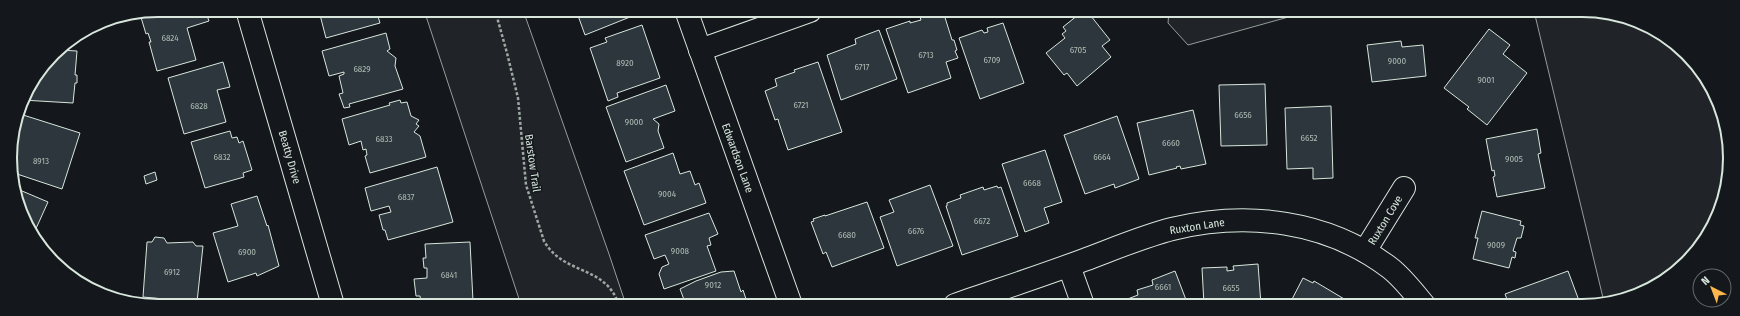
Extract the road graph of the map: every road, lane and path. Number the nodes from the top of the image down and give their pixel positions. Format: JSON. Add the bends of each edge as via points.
{"nodes":[{"id":1,"x":248,"y":17,"type":"edge"},
{"id":2,"x":497,"y":17,"type":"edge"},
{"id":3,"x":688,"y":17,"type":"edge"},
{"id":4,"x":793,"y":17,"type":"edge"},
{"id":5,"x":700,"y":50,"type":"junction"},
{"id":6,"x":1404,"y":188,"type":"dead end"},
{"id":7,"x":1365,"y":251,"type":"junction"},
{"id":8,"x":1069,"y":266,"type":"junction"},
{"id":9,"x":331,"y":299,"type":"edge"},
{"id":10,"x":616,"y":299,"type":"edge"},
{"id":11,"x":789,"y":299,"type":"edge"},
{"id":12,"x":973,"y":299,"type":"edge"},
{"id":13,"x":1080,"y":299,"type":"edge"},
{"id":14,"x":1419,"y":299,"type":"edge"}],
"edges":[{"from":1,"to":9,"type":"street","name":"Beatty Drive"},
{"from":2,"to":10,"type":"path","name":"Barstow Trail","via":[[518,98],[526,185],[544,241],[548,249],[562,261],[604,281],[612,289]]},
{"from":3,"to":5,"type":"street","name":"Edwardson Lane"},
{"from":4,"to":5,"type":"street"},
{"from":5,"to":11,"type":"street","name":"Edwardson Lane"},
{"from":6,"to":7,"type":"street","name":"Ruxton Cove"},
{"from":7,"to":8,"type":"street","name":"Ruxton Lane","via":[[1341,239],[1294,224],[1271,221],[1222,221],[1170,229]]},
{"from":7,"to":14,"type":"street","name":"Ruxton Lane","via":[[1391,269]]},
{"from":8,"to":12,"type":"street","name":"Ruxton Lane"},
{"from":8,"to":13,"type":"street"}]}
